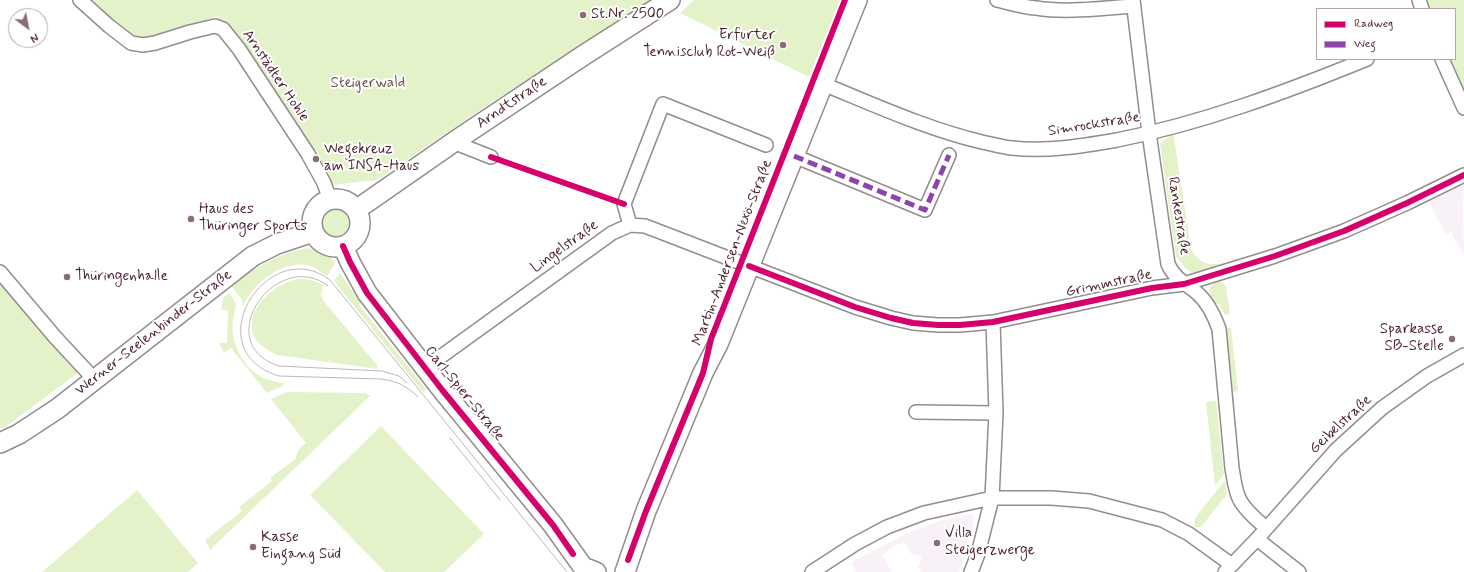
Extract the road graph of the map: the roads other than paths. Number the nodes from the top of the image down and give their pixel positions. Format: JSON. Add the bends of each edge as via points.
{"nodes":[{"id":1,"x":80,"y":0,"type":"edge"},
{"id":2,"x":670,"y":0,"type":"edge"},
{"id":3,"x":845,"y":0,"type":"edge"},
{"id":4,"x":857,"y":0,"type":"edge"},
{"id":5,"x":997,"y":0,"type":"edge"},
{"id":6,"x":1133,"y":3,"type":"edge"},
{"id":7,"x":1365,"y":60,"type":"edge"},
{"id":8,"x":1442,"y":60,"type":"edge"},
{"id":9,"x":823,"y":84,"type":"junction"},
{"id":10,"x":1464,"y":108,"type":"edge"},
{"id":11,"x":1149,"y":133,"type":"junction"},
{"id":12,"x":456,"y":141,"type":"junction"},
{"id":13,"x":766,"y":145,"type":"dead end"},
{"id":14,"x":949,"y":155,"type":"dead end"},
{"id":15,"x":794,"y":156,"type":"junction"},
{"id":16,"x":491,"y":157,"type":"dead end"},
{"id":17,"x":1464,"y":175,"type":"edge"},
{"id":18,"x":330,"y":200,"type":"junction"},
{"id":19,"x":356,"y":210,"type":"junction"},
{"id":20,"x":630,"y":225,"type":"junction"},
{"id":21,"x":313,"y":232,"type":"junction"},
{"id":22,"x":343,"y":246,"type":"junction"},
{"id":23,"x":745,"y":265,"type":"junction"},
{"id":24,"x":0,"y":272,"type":"edge"},
{"id":25,"x":1184,"y":284,"type":"junction"},
{"id":26,"x":993,"y":322,"type":"junction"},
{"id":27,"x":1464,"y":355,"type":"edge"},
{"id":28,"x":425,"y":368,"type":"junction"},
{"id":29,"x":94,"y":379,"type":"junction"},
{"id":30,"x":916,"y":412,"type":"dead end"},
{"id":31,"x":996,"y":413,"type":"junction"},
{"id":32,"x":0,"y":443,"type":"edge"},
{"id":33,"x":992,"y":498,"type":"junction"},
{"id":34,"x":1266,"y":528,"type":"junction"},
{"id":35,"x":1257,"y":538,"type":"junction"},
{"id":36,"x":1228,"y":569,"type":"edge"},
{"id":37,"x":596,"y":572,"type":"edge"},
{"id":38,"x":624,"y":572,"type":"edge"},
{"id":39,"x":812,"y":572,"type":"edge"},
{"id":40,"x":971,"y":572,"type":"edge"},
{"id":41,"x":1299,"y":572,"type":"edge"}],
"edges":[{"from":1,"to":18,"type":"street","name":"Arnstädter Hohle","via":[[131,43],[155,43],[215,26],[223,29],[308,154],[324,182]]},
{"from":2,"to":12,"type":"street","name":"Arndtstraße"},
{"from":3,"to":23,"type":"street","name":"Martin-Andersen-Nexö-Straße"},
{"from":4,"to":9,"type":"street","name":"Martin-Andersen-Nexö-Straße"},
{"from":5,"to":6,"type":"street","via":[[1062,10]]},
{"from":6,"to":11,"type":"street","name":"Rankestraße"},
{"from":7,"to":11,"type":"street","name":"Simrockstraße","via":[[1312,82],[1214,115]]},
{"from":8,"to":10,"type":"street"},
{"from":9,"to":11,"type":"street","name":"Simrockstraße","via":[[954,135],[1011,148],[1080,147]]},
{"from":9,"to":15,"type":"street","name":"Martin-Andersen-Nexö-Straße"},
{"from":11,"to":25,"type":"street","name":"Rankestraße","via":[[1168,264]]},
{"from":12,"to":16,"type":"street"},
{"from":12,"to":19,"type":"street","name":"Arndtstraße"},
{"from":13,"to":20,"type":"street","via":[[663,104],[624,204]]},
{"from":14,"to":15,"type":"street","via":[[926,210]]},
{"from":15,"to":23,"type":"street","name":"Martin-Andersen-Nexö-Straße"},
{"from":17,"to":25,"type":"street","name":"Grimmstraße","via":[[1344,231],[1275,256]]},
{"from":18,"to":19,"type":"street","via":[[345,201]]},
{"from":18,"to":21,"type":"street","via":[[316,209],[312,222]]},
{"from":19,"to":22,"type":"street","via":[[360,220],[359,228],[351,242]]},
{"from":20,"to":23,"type":"street","via":[[645,226]]},
{"from":20,"to":28,"type":"street","name":"Lingelstraße","via":[[612,233]]},
{"from":21,"to":22,"type":"street","via":[[326,245]]},
{"from":21,"to":29,"type":"street","name":"Werner-Seelenbinder-Straße","via":[[277,244],[253,256]]},
{"from":22,"to":28,"type":"street","name":"Carl-Spier-Straße","via":[[367,293]]},
{"from":23,"to":26,"type":"street","name":"Grimmstraße","via":[[854,307],[912,323],[960,325]]},
{"from":23,"to":38,"type":"street","name":"Martin-Andersen-Nexö-Straße","via":[[711,339],[703,373],[646,511]]},
{"from":24,"to":29,"type":"street"},
{"from":25,"to":26,"type":"street","name":"Grimmstraße","via":[[1152,288]]},
{"from":25,"to":34,"type":"street","name":"Rankestraße","via":[[1204,301],[1219,329],[1236,488],[1240,502]]},
{"from":26,"to":31,"type":"street"},
{"from":27,"to":34,"type":"street","name":"Geibelstraße","via":[[1427,376],[1382,408],[1336,450]]},
{"from":28,"to":37,"type":"street","name":"Carl-Spier-Straße","via":[[553,524],[583,566]]},
{"from":29,"to":32,"type":"street","name":"Werner-Seelenbinder-Straße","via":[[57,409],[19,434]]},
{"from":30,"to":31,"type":"street"},
{"from":31,"to":33,"type":"street"},
{"from":33,"to":36,"type":"street","via":[[1089,501],[1162,520],[1190,534]]},
{"from":33,"to":39,"type":"street","via":[[924,513],[887,527]]},
{"from":33,"to":40,"type":"street"},
{"from":34,"to":35,"type":"street","name":"Geibelstraße"},
{"from":35,"to":36,"type":"street","name":"Geibelstraße"},
{"from":35,"to":41,"type":"street"}]}
